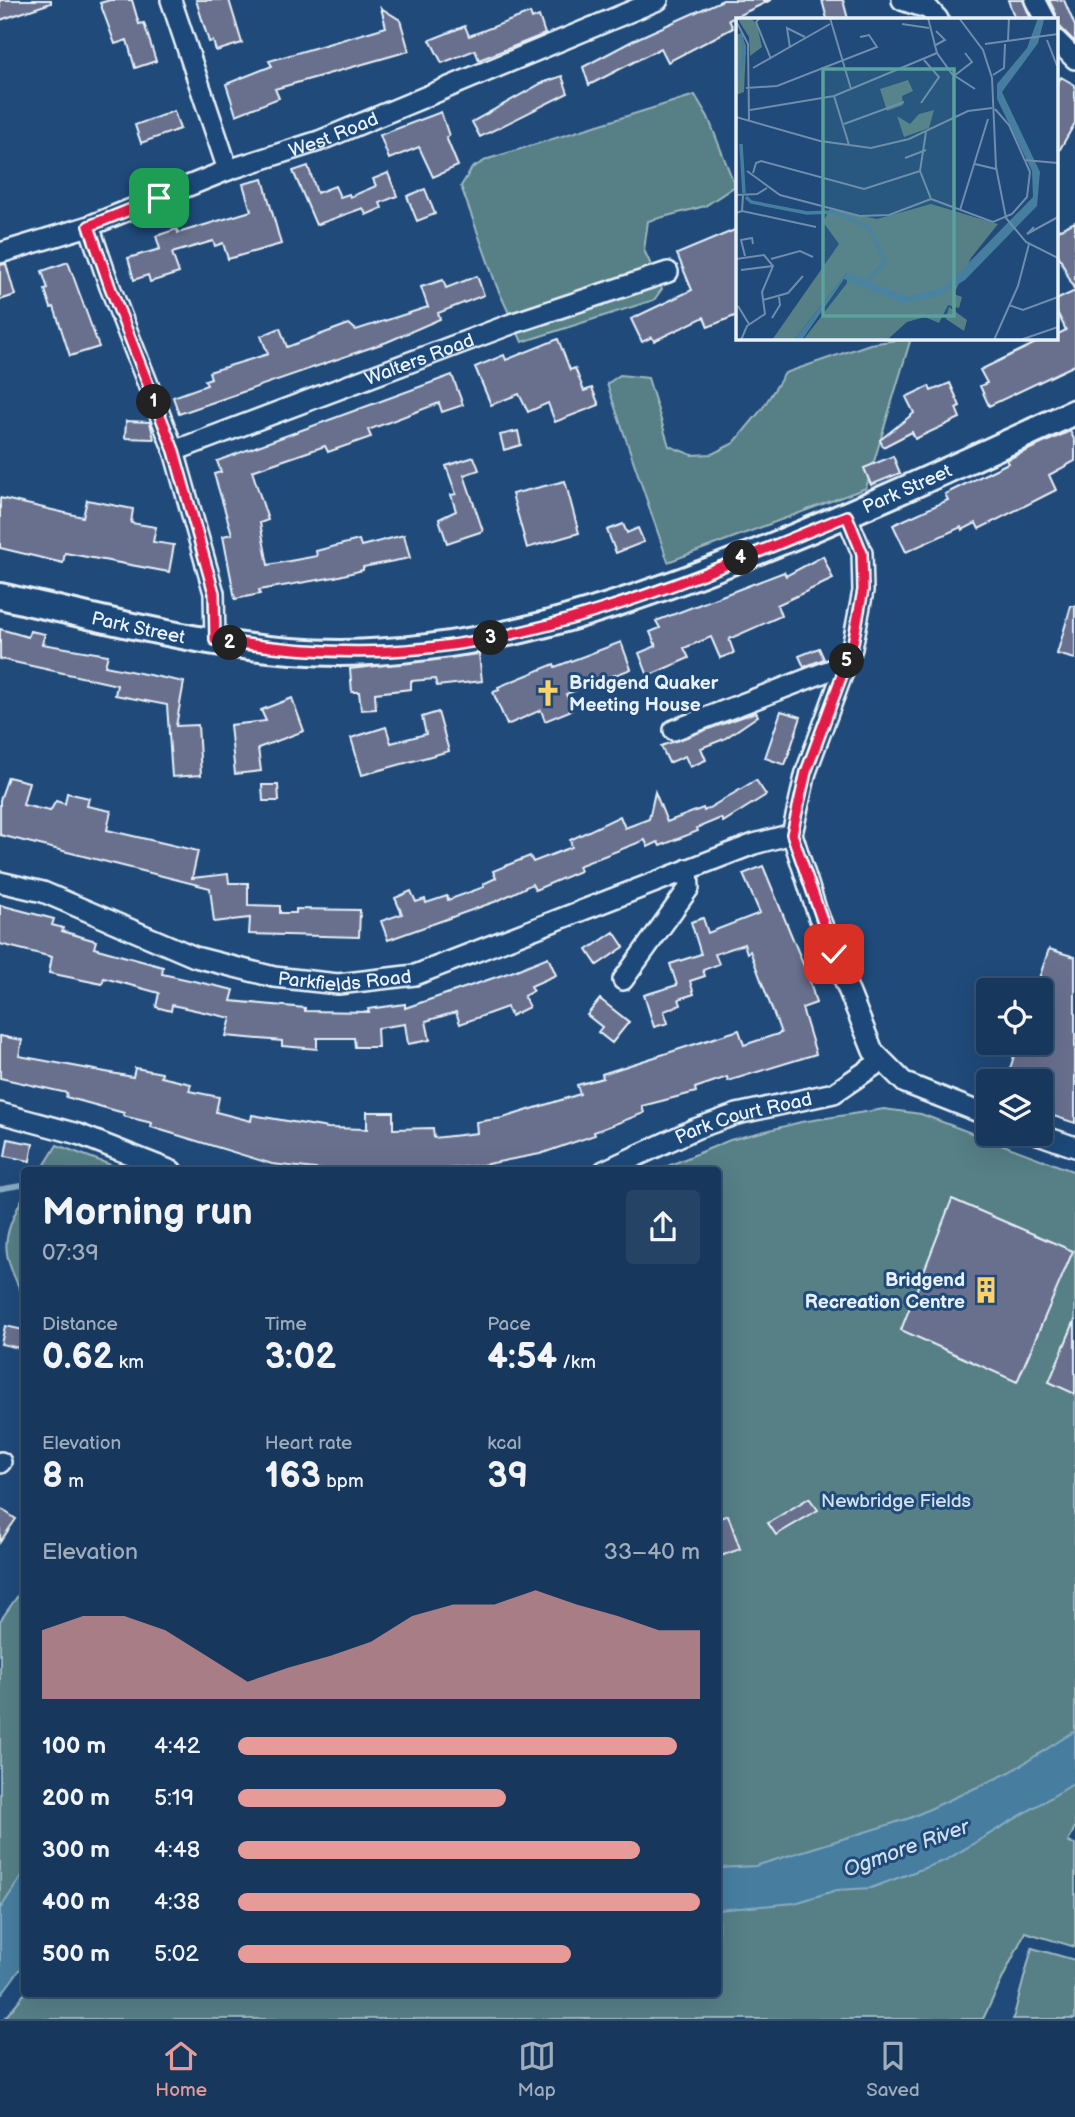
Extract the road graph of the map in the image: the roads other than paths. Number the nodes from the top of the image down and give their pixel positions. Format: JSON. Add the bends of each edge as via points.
{"nodes":[{"id":1,"x":171,"y":0,"type":"edge"},
{"id":2,"x":658,"y":0,"type":"edge"},
{"id":3,"x":902,"y":0,"type":"edge"},
{"id":4,"x":1035,"y":0,"type":"edge"},
{"id":5,"x":937,"y":18,"type":"edge"},
{"id":6,"x":1044,"y":18,"type":"edge"},
{"id":7,"x":1058,"y":42,"type":"edge"},
{"id":8,"x":1075,"y":58,"type":"edge"},
{"id":9,"x":228,"y":170,"type":"junction"},
{"id":10,"x":89,"y":226,"type":"junction"},
{"id":11,"x":0,"y":253,"type":"edge"},
{"id":12,"x":668,"y":272,"type":"dead end"},
{"id":13,"x":1075,"y":412,"type":"edge"},
{"id":14,"x":174,"y":451,"type":"junction"},
{"id":15,"x":847,"y":516,"type":"junction"},
{"id":16,"x":0,"y":596,"type":"edge"},
{"id":17,"x":215,"y":640,"type":"junction"},
{"id":18,"x":846,"y":664,"type":"junction"},
{"id":19,"x":674,"y":730,"type":"dead end"},
{"id":20,"x":792,"y":834,"type":"junction"},
{"id":21,"x":688,"y":869,"type":"junction"},
{"id":22,"x":0,"y":882,"type":"edge"},
{"id":23,"x":623,"y":980,"type":"dead end"},
{"id":24,"x":881,"y":1061,"type":"junction"},
{"id":25,"x":976,"y":1111,"type":"edge"},
{"id":26,"x":0,"y":1113,"type":"edge"},
{"id":27,"x":1053,"y":1139,"type":"edge"},
{"id":28,"x":1075,"y":1147,"type":"edge"},
{"id":29,"x":162,"y":1167,"type":"edge"},
{"id":30,"x":613,"y":1167,"type":"edge"}],
"edges":[{"from":1,"to":9,"type":"street"},
{"from":2,"to":9,"type":"street","name":"West Road","via":[[319,141]]},
{"from":3,"to":5,"type":"street","via":[[929,9]]},
{"from":4,"to":6,"type":"street"},
{"from":7,"to":8,"type":"street"},
{"from":9,"to":10,"type":"street","name":"West Road"},
{"from":10,"to":11,"type":"street","name":"West Road"},
{"from":10,"to":14,"type":"street"},
{"from":12,"to":14,"type":"street","name":"Walters Road","via":[[513,323]]},
{"from":13,"to":15,"type":"main road","name":"Park Street"},
{"from":14,"to":17,"type":"street","via":[[214,593]]},
{"from":15,"to":17,"type":"main road","name":"Park Street","via":[[626,601],[504,636],[392,651],[338,653]]},
{"from":15,"to":18,"type":"street","via":[[864,571]]},
{"from":16,"to":17,"type":"main road","name":"Park Street"},
{"from":18,"to":19,"type":"street"},
{"from":18,"to":20,"type":"street","via":[[806,772]]},
{"from":20,"to":21,"type":"street","name":"Parkfields Road"},
{"from":20,"to":24,"type":"street","via":[[857,1017]]},
{"from":21,"to":22,"type":"street","name":"Parkfields Road","via":[[415,975],[338,984],[274,977],[195,957],[43,892]]},
{"from":21,"to":23,"type":"street","via":[[689,888]]},
{"from":24,"to":25,"type":"street","via":[[905,1083]]},
{"from":24,"to":30,"type":"street","name":"Park Court Road","via":[[834,1093],[737,1114]]},
{"from":26,"to":29,"type":"street","via":[[78,1134]]},
{"from":27,"to":28,"type":"street"}]}
